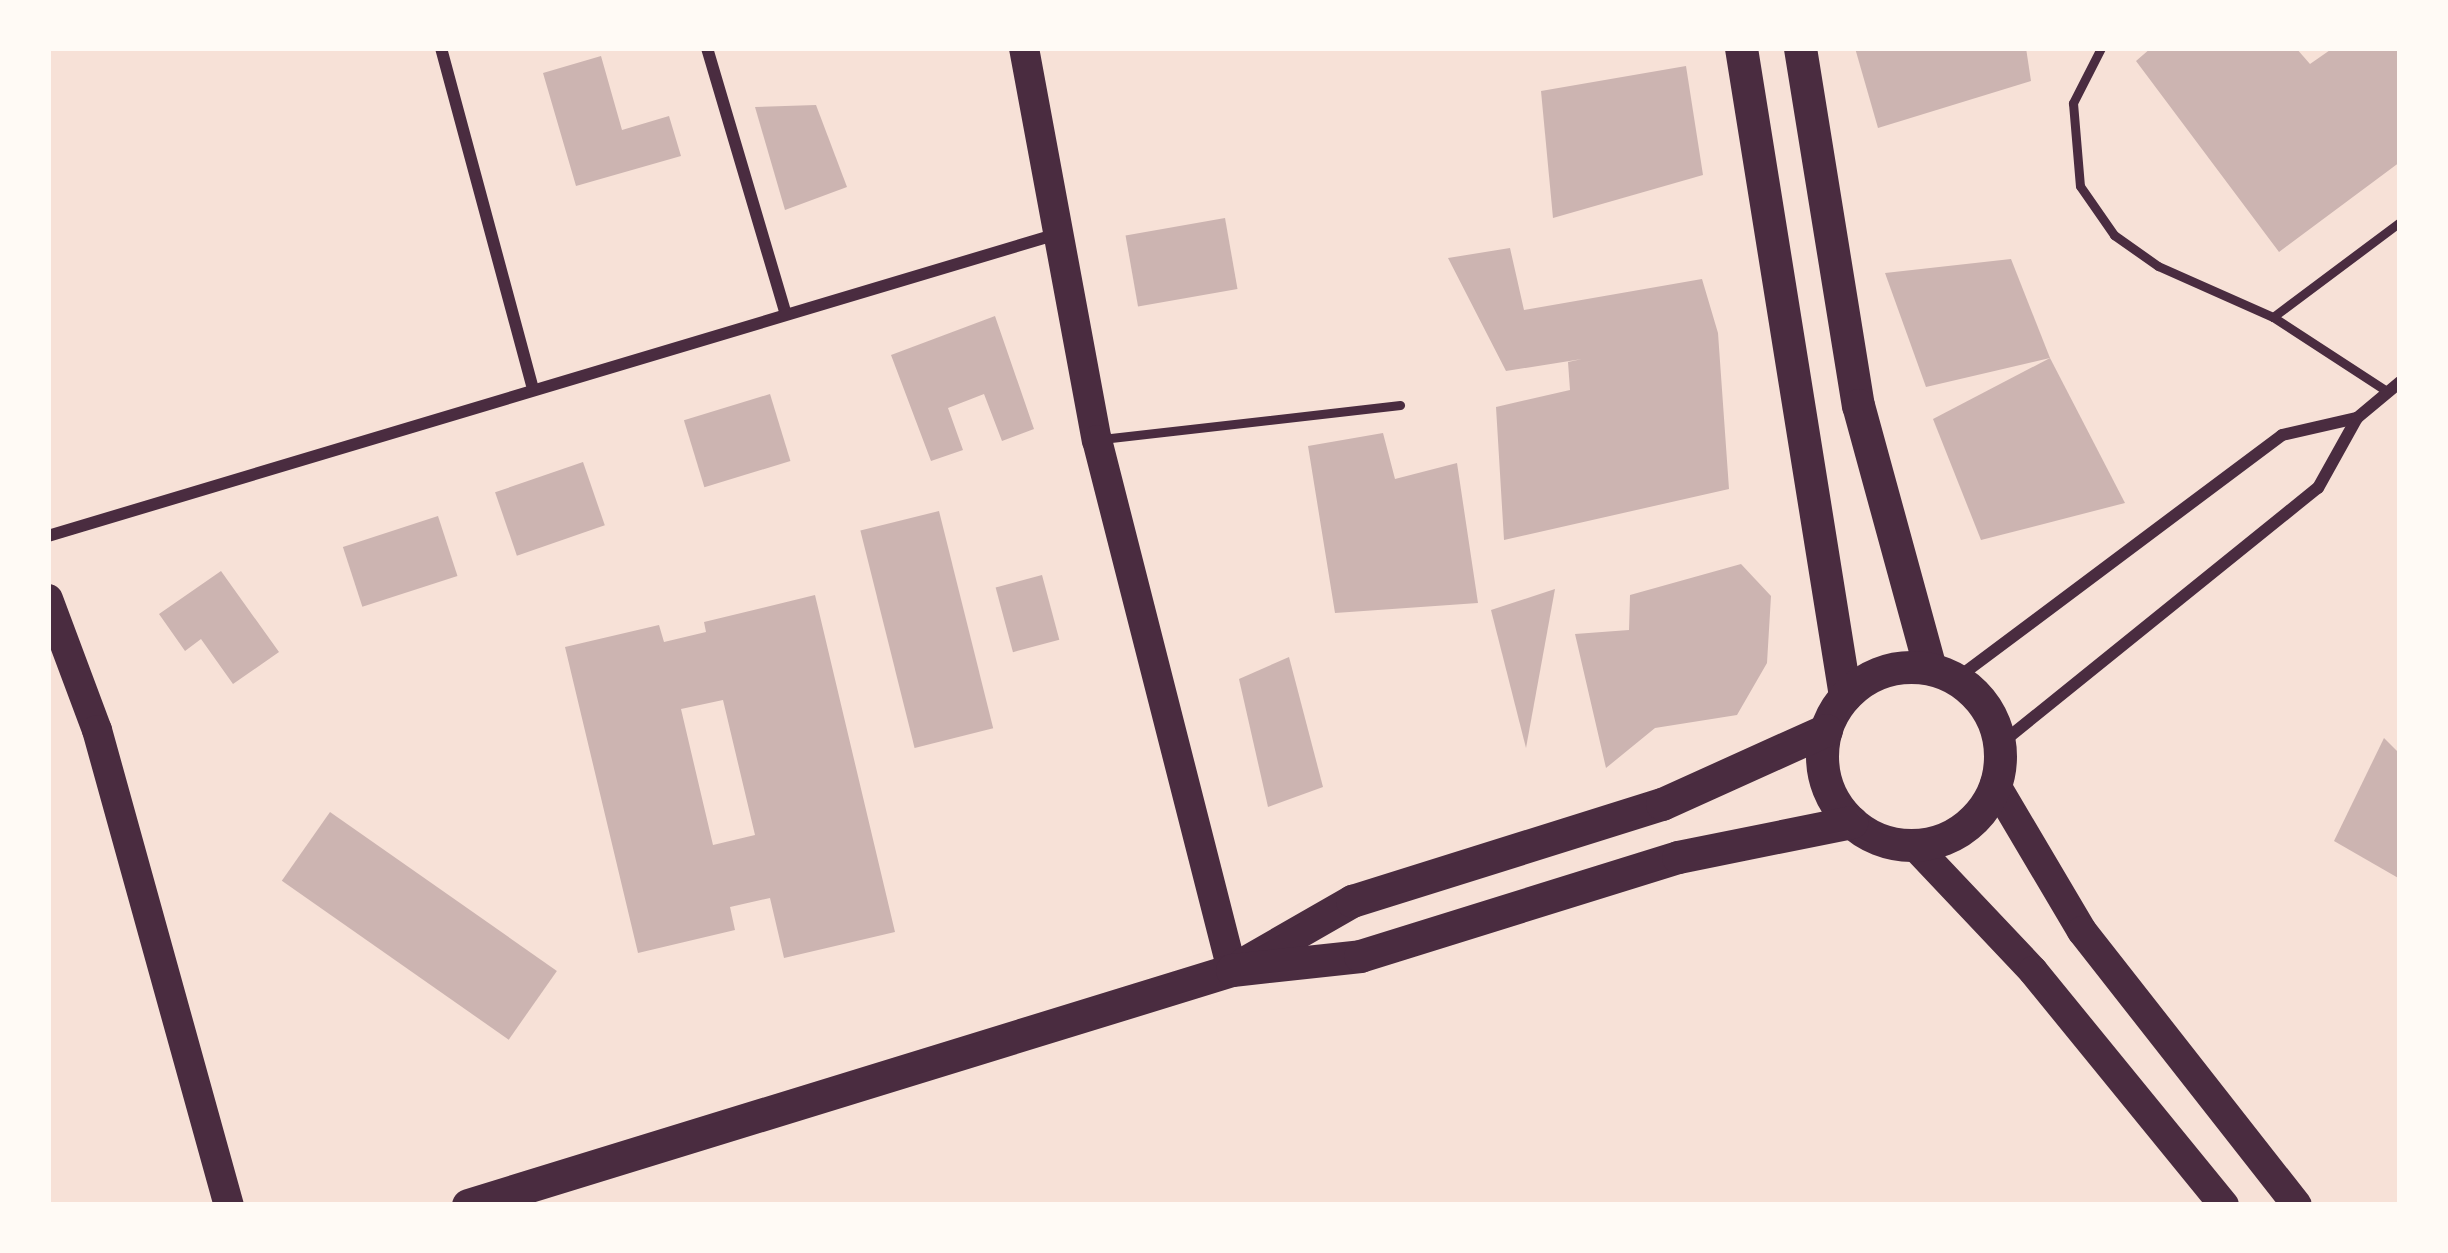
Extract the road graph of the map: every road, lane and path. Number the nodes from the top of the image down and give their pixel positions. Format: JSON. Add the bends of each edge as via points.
{"nodes":[{"id":1,"x":441,"y":48,"type":"edge"},
{"id":2,"x":707,"y":48,"type":"edge"},
{"id":3,"x":1024,"y":48,"type":"edge"},
{"id":4,"x":1742,"y":48,"type":"edge"},
{"id":5,"x":1799,"y":48,"type":"edge"},
{"id":6,"x":2101,"y":48,"type":"edge"},
{"id":7,"x":2400,"y":222,"type":"edge"},
{"id":8,"x":1054,"y":235,"type":"junction"},
{"id":9,"x":785,"y":311,"type":"junction"},
{"id":10,"x":2273,"y":317,"type":"junction"},
{"id":11,"x":532,"y":385,"type":"junction"},
{"id":12,"x":2394,"y":387,"type":"edge"},
{"id":13,"x":1400,"y":405,"type":"dead end"},
{"id":14,"x":2357,"y":418,"type":"junction"},
{"id":15,"x":1097,"y":440,"type":"junction"},
{"id":16,"x":48,"y":536,"type":"edge"},
{"id":17,"x":48,"y":599,"type":"edge"},
{"id":18,"x":1943,"y":674,"type":"junction"},
{"id":19,"x":1845,"y":696,"type":"junction"},
{"id":20,"x":1826,"y":730,"type":"junction"},
{"id":21,"x":1999,"y":745,"type":"junction"},
{"id":22,"x":1996,"y":784,"type":"junction"},
{"id":23,"x":1852,"y":822,"type":"junction"},
{"id":24,"x":1913,"y":845,"type":"junction"},
{"id":25,"x":1232,"y":970,"type":"junction"},
{"id":26,"x":229,"y":1205,"type":"edge"},
{"id":27,"x":468,"y":1205,"type":"edge"},
{"id":28,"x":2224,"y":1205,"type":"edge"},
{"id":29,"x":2296,"y":1205,"type":"edge"}],
"edges":[{"from":1,"to":11,"type":"street"},
{"from":2,"to":9,"type":"street"},
{"from":3,"to":8,"type":"main road"},
{"from":4,"to":19,"type":"highway"},
{"from":5,"to":18,"type":"highway","via":[[1874,479]]},
{"from":6,"to":10,"type":"lane","via":[[2073,103],[2080,186],[2114,235],[2158,266]]},
{"from":7,"to":10,"type":"lane"},
{"from":8,"to":9,"type":"street"},
{"from":8,"to":15,"type":"main road"},
{"from":9,"to":11,"type":"street"},
{"from":10,"to":12,"type":"lane"},
{"from":11,"to":16,"type":"street"},
{"from":12,"to":14,"type":"street"},
{"from":13,"to":15,"type":"lane"},
{"from":14,"to":18,"type":"street","via":[[2282,435]]},
{"from":14,"to":21,"type":"street","via":[[2318,488]]},
{"from":15,"to":25,"type":"main road"},
{"from":17,"to":26,"type":"main road","via":[[97,730]]},
{"from":18,"to":19,"type":"highway","via":[[1884,670]]},
{"from":18,"to":21,"type":"highway","via":[[1985,706]]},
{"from":19,"to":20,"type":"highway"},
{"from":20,"to":23,"type":"highway","via":[[1826,780]]},
{"from":20,"to":25,"type":"highway","via":[[1662,804],[1352,901]]},
{"from":21,"to":22,"type":"highway"},
{"from":22,"to":24,"type":"highway","via":[[1955,834]]},
{"from":22,"to":29,"type":"main road","via":[[2082,931]]},
{"from":23,"to":24,"type":"highway"},
{"from":23,"to":25,"type":"highway","via":[[1678,857],[1360,956]]},
{"from":24,"to":28,"type":"main road","via":[[2033,970]]},
{"from":25,"to":27,"type":"highway"}]}
